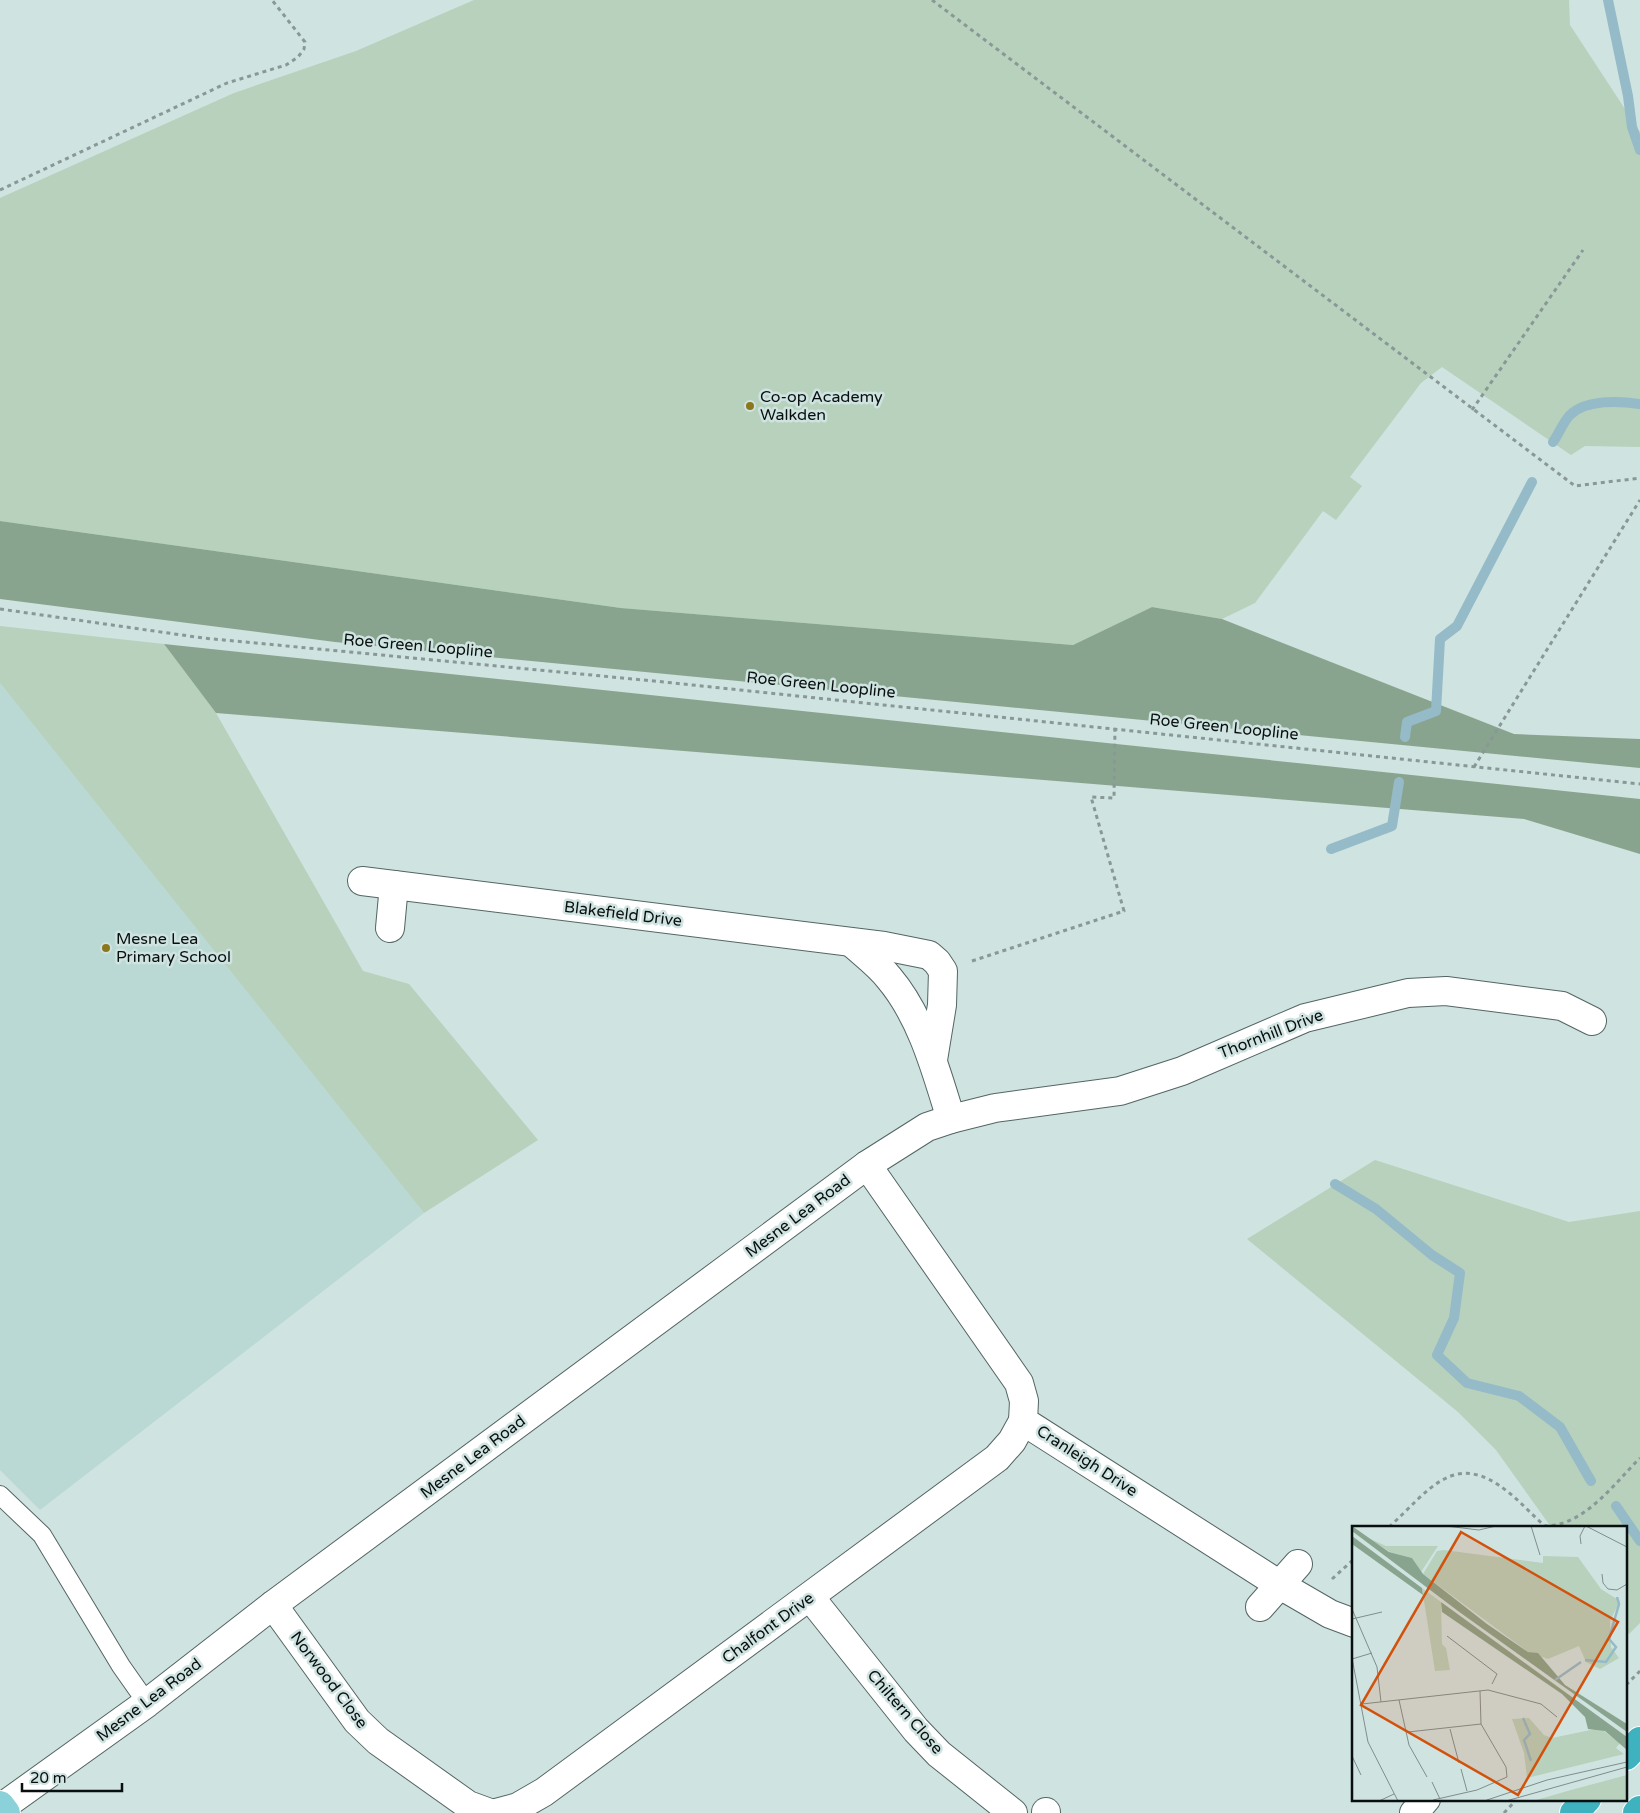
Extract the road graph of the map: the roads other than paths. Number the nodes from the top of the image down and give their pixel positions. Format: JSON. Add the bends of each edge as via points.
{"nodes":[{"id":1,"x":362,"y":880,"type":"dead end"},
{"id":2,"x":394,"y":885,"type":"junction"},
{"id":3,"x":390,"y":928,"type":"dead end"},
{"id":4,"x":852,"y":943,"type":"junction"},
{"id":5,"x":1592,"y":1021,"type":"dead end"},
{"id":6,"x":933,"y":1060,"type":"junction"},
{"id":7,"x":951,"y":1119,"type":"junction"},
{"id":8,"x":867,"y":1165,"type":"junction"},
{"id":9,"x":1023,"y":1421,"type":"junction"},
{"id":10,"x":0,"y":1495,"type":"edge"},
{"id":11,"x":1298,"y":1564,"type":"dead end"},
{"id":12,"x":1280,"y":1585,"type":"junction"},
{"id":13,"x":810,"y":1597,"type":"junction"},
{"id":14,"x":273,"y":1605,"type":"junction"},
{"id":15,"x":1260,"y":1606,"type":"dead end"},
{"id":16,"x":1352,"y":1623,"type":"edge"},
{"id":17,"x":147,"y":1703,"type":"junction"},
{"id":18,"x":1640,"y":1740,"type":"edge"},
{"id":19,"x":1628,"y":1754,"type":"edge"},
{"id":20,"x":1425,"y":1800,"type":"edge"},
{"id":21,"x":1586,"y":1800,"type":"edge"},
{"id":22,"x":3,"y":1809,"type":"edge"},
{"id":23,"x":1640,"y":1810,"type":"edge"},
{"id":24,"x":490,"y":1813,"type":"edge"},
{"id":25,"x":496,"y":1813,"type":"edge"},
{"id":26,"x":1013,"y":1813,"type":"edge"},
{"id":27,"x":1414,"y":1813,"type":"edge"},
{"id":28,"x":1574,"y":1813,"type":"edge"},
{"id":29,"x":1637,"y":1813,"type":"edge"}],
"edges":[{"from":1,"to":2,"type":"street","name":"Blakefield Drive"},
{"from":2,"to":3,"type":"street"},
{"from":2,"to":4,"type":"street","name":"Blakefield Drive"},
{"from":4,"to":6,"type":"street","via":[[889,978],[913,1015]]},
{"from":4,"to":6,"type":"street","name":"Blakefield Drive","via":[[929,955],[944,971]]},
{"from":5,"to":7,"type":"street","name":"Thornhill Drive","via":[[1562,1006],[1446,991],[1408,993],[1305,1018],[1182,1071],[1120,1091],[995,1108]]},
{"from":6,"to":7,"type":"street"},
{"from":7,"to":8,"type":"street","name":"Mesne Lea Road","via":[[927,1127]]},
{"from":8,"to":9,"type":"street","name":"Cranleigh Drive","via":[[1018,1383],[1024,1401]]},
{"from":8,"to":14,"type":"street","name":"Mesne Lea Road"},
{"from":9,"to":12,"type":"street","name":"Cranleigh Drive"},
{"from":9,"to":13,"type":"street","name":"Chalfont Drive","via":[[997,1458]]},
{"from":10,"to":17,"type":"lane","via":[[42,1535]]},
{"from":11,"to":12,"type":"street"},
{"from":12,"to":15,"type":"street"},
{"from":12,"to":16,"type":"street","name":"Cranleigh Drive"},
{"from":13,"to":25,"type":"street","name":"Chalfont Drive","via":[[544,1792],[518,1807]]},
{"from":13,"to":26,"type":"street","name":"Chiltern Close","via":[[916,1730],[939,1754]]},
{"from":14,"to":17,"type":"street","name":"Mesne Lea Road"},
{"from":14,"to":24,"type":"street","name":"Norwood Close","via":[[357,1721],[378,1741],[468,1806]]},
{"from":17,"to":22,"type":"street","name":"Mesne Lea Road"},
{"from":18,"to":19,"type":"highway"},
{"from":20,"to":27,"type":"street"},
{"from":21,"to":28,"type":"highway"},
{"from":23,"to":29,"type":"highway"}]}
